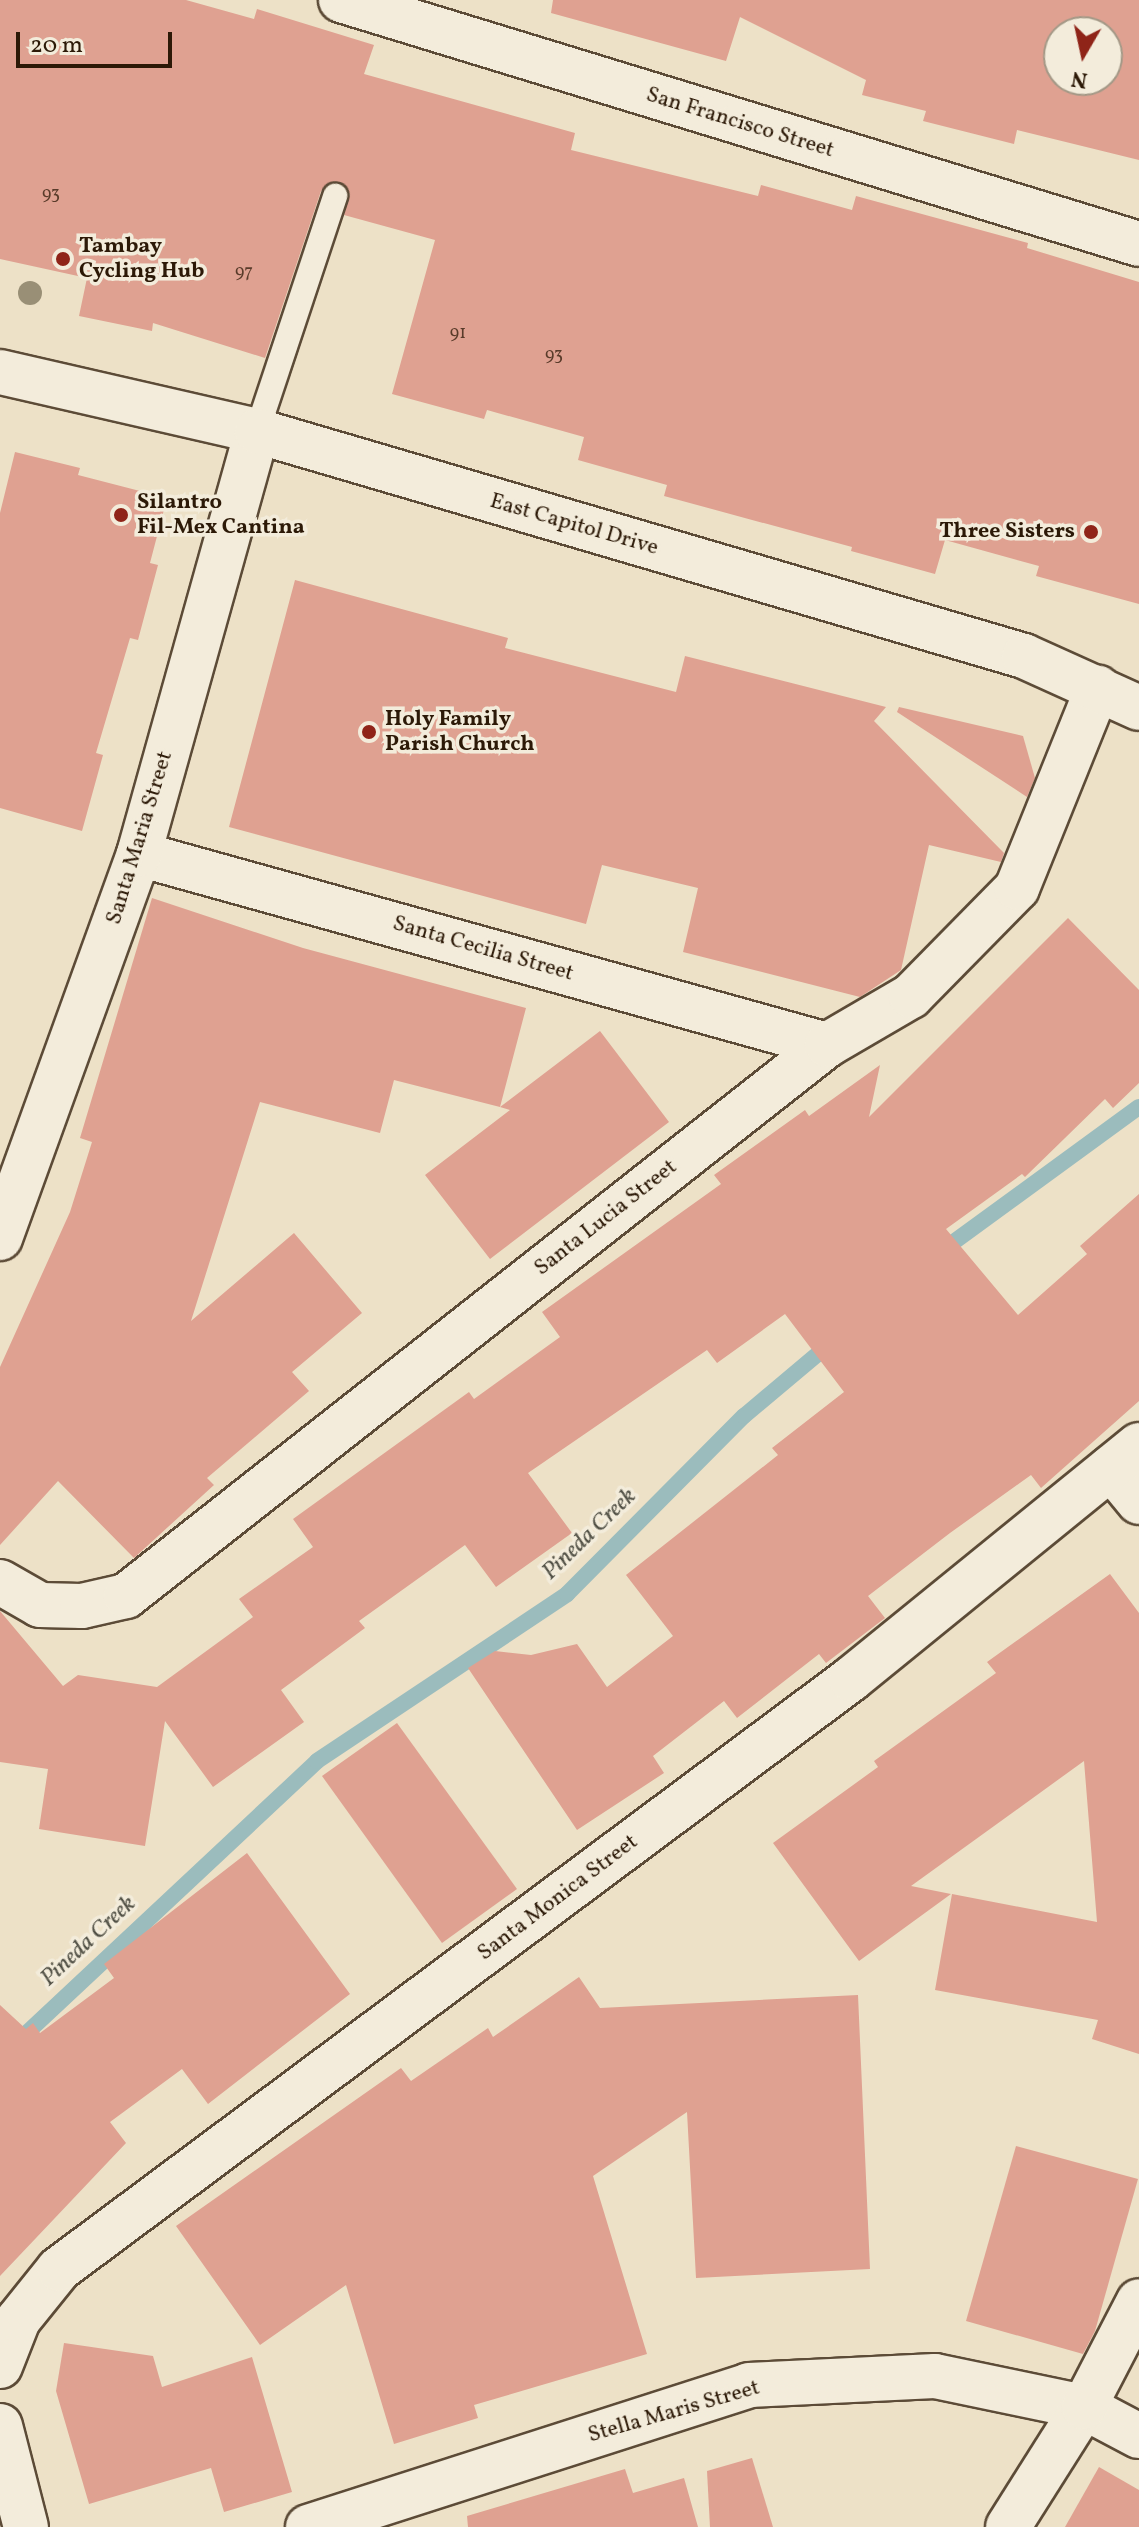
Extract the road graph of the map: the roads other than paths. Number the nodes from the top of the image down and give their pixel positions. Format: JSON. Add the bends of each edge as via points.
{"nodes":[{"id":1,"x":341,"y":0,"type":"edge"},
{"id":2,"x":401,"y":9,"type":"edge"},
{"id":3,"x":335,"y":196,"type":"dead end"},
{"id":4,"x":1139,"y":244,"type":"edge"},
{"id":5,"x":0,"y":372,"type":"edge"},
{"id":6,"x":257,"y":431,"type":"junction"},
{"id":7,"x":1098,"y":688,"type":"junction"},
{"id":8,"x":1139,"y":708,"type":"edge"},
{"id":9,"x":139,"y":854,"type":"junction"},
{"id":10,"x":827,"y":1045,"type":"junction"},
{"id":11,"x":0,"y":1238,"type":"edge"},
{"id":12,"x":1125,"y":1456,"type":"edge"},
{"id":13,"x":1139,"y":1502,"type":"edge"},
{"id":14,"x":0,"y":1582,"type":"edge"},
{"id":15,"x":1139,"y":2301,"type":"edge"},
{"id":16,"x":0,"y":2366,"type":"edge"},
{"id":17,"x":1084,"y":2407,"type":"junction"},
{"id":18,"x":0,"y":2426,"type":"edge"},
{"id":19,"x":1139,"y":2436,"type":"edge"},
{"id":20,"x":26,"y":2527,"type":"edge"},
{"id":21,"x":308,"y":2527,"type":"edge"},
{"id":22,"x":1008,"y":2527,"type":"edge"}],
"edges":[{"from":1,"to":2,"type":"street","name":"San Francisco Street"},
{"from":2,"to":4,"type":"street","name":"San Francisco Street"},
{"from":3,"to":6,"type":"lane"},
{"from":5,"to":6,"type":"street","name":"East Capitol Drive"},
{"from":6,"to":7,"type":"street","name":"East Capitol Drive","via":[[1024,656]]},
{"from":6,"to":9,"type":"street","name":"Santa Maria Street"},
{"from":7,"to":8,"type":"street","name":"East Capitol Drive"},
{"from":7,"to":10,"type":"street","name":"Santa Lucia Street","via":[[1017,888],[911,996]]},
{"from":9,"to":10,"type":"street","name":"Santa Cecilia Street"},
{"from":9,"to":11,"type":"street","name":"Santa Maria Street"},
{"from":10,"to":14,"type":"street","name":"Santa Lucia Street","via":[[126,1596],[82,1606],[40,1605]]},
{"from":12,"to":13,"type":"street"},
{"from":12,"to":16,"type":"street","name":"Santa Monica Street","via":[[851,1679],[59,2269],[18,2320]]},
{"from":15,"to":17,"type":"street"},
{"from":17,"to":19,"type":"street","name":"Stella Maris Street"},
{"from":17,"to":21,"type":"street","name":"Stella Maris Street","via":[[935,2376],[749,2385]]},
{"from":17,"to":22,"type":"street"},
{"from":18,"to":20,"type":"street"}]}
